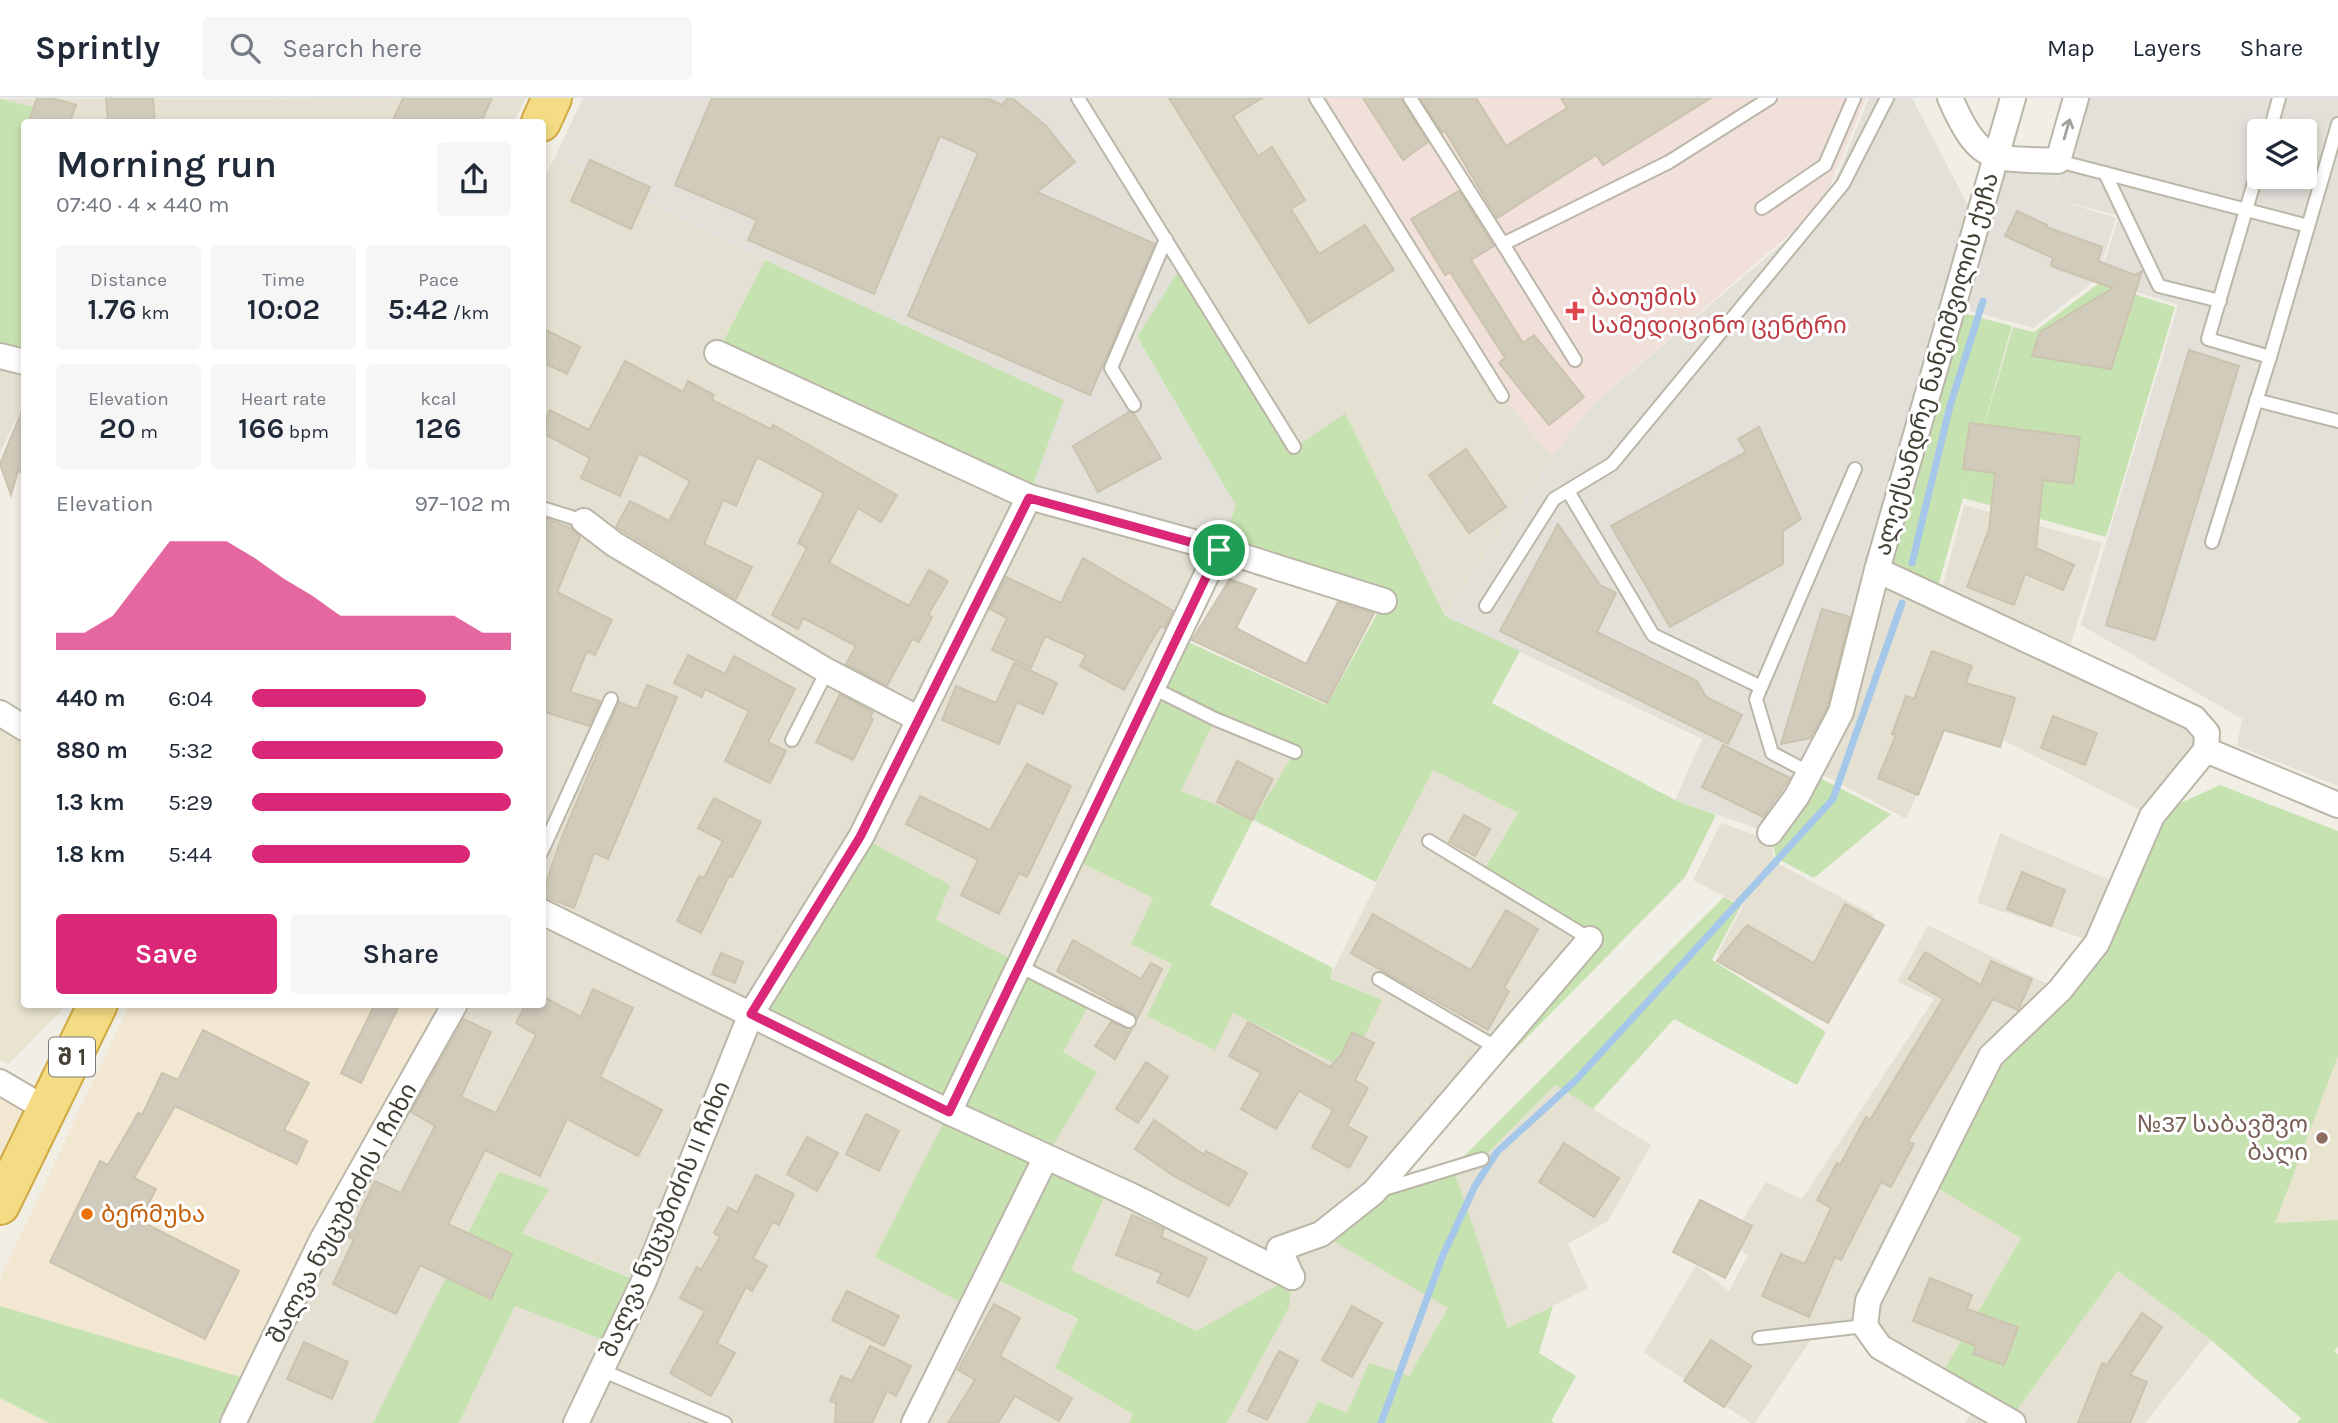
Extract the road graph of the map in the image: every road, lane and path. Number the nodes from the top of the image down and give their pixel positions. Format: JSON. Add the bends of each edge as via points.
{"nodes":[{"id":1,"x":552,"y":98,"type":"edge"},
{"id":2,"x":1078,"y":98,"type":"edge"},
{"id":3,"x":1315,"y":98,"type":"edge"},
{"id":4,"x":1410,"y":98,"type":"edge"},
{"id":5,"x":1770,"y":98,"type":"edge"},
{"id":6,"x":1854,"y":98,"type":"edge"},
{"id":7,"x":1887,"y":98,"type":"edge"},
{"id":8,"x":1950,"y":98,"type":"edge"},
{"id":9,"x":2013,"y":98,"type":"edge"},
{"id":10,"x":2076,"y":98,"type":"edge"},
{"id":11,"x":2279,"y":98,"type":"edge"},
{"id":12,"x":542,"y":119,"type":"edge"},
{"id":13,"x":2273,"y":119,"type":"edge"},
{"id":14,"x":2338,"y":124,"type":"edge"},
{"id":15,"x":1994,"y":159,"type":"junction"},
{"id":16,"x":2058,"y":161,"type":"junction"},
{"id":17,"x":2105,"y":173,"type":"junction"},
{"id":18,"x":2252,"y":189,"type":"edge"},
{"id":19,"x":1762,"y":208,"type":"dead end"},
{"id":20,"x":2246,"y":210,"type":"junction"},
{"id":21,"x":2308,"y":226,"type":"junction"},
{"id":22,"x":1166,"y":239,"type":"junction"},
{"id":23,"x":1503,"y":244,"type":"junction"},
{"id":24,"x":2220,"y":301,"type":"junction"},
{"id":25,"x":717,"y":353,"type":"dead end"},
{"id":26,"x":0,"y":356,"type":"edge"},
{"id":27,"x":2270,"y":357,"type":"junction"},
{"id":28,"x":1575,"y":360,"type":"dead end"},
{"id":29,"x":21,"y":361,"type":"edge"},
{"id":30,"x":1502,"y":396,"type":"dead end"},
{"id":31,"x":2256,"y":400,"type":"junction"},
{"id":32,"x":1134,"y":405,"type":"dead end"},
{"id":33,"x":2338,"y":421,"type":"edge"},
{"id":34,"x":1294,"y":447,"type":"dead end"},
{"id":35,"x":1855,"y":469,"type":"dead end"},
{"id":36,"x":1568,"y":491,"type":"junction"},
{"id":37,"x":1029,"y":498,"type":"junction"},
{"id":38,"x":546,"y":509,"type":"edge"},
{"id":39,"x":584,"y":521,"type":"joint"},
{"id":40,"x":2212,"y":542,"type":"dead end"},
{"id":41,"x":1219,"y":550,"type":"junction"},
{"id":42,"x":1878,"y":570,"type":"junction"},
{"id":43,"x":1384,"y":601,"type":"dead end"},
{"id":44,"x":1486,"y":606,"type":"dead end"},
{"id":45,"x":827,"y":671,"type":"junction"},
{"id":46,"x":1761,"y":687,"type":"junction"},
{"id":47,"x":1153,"y":688,"type":"junction"},
{"id":48,"x":611,"y":699,"type":"dead end"},
{"id":49,"x":0,"y":713,"type":"edge"},
{"id":50,"x":919,"y":719,"type":"junction"},
{"id":51,"x":21,"y":725,"type":"edge"},
{"id":52,"x":792,"y":740,"type":"dead end"},
{"id":53,"x":2207,"y":750,"type":"junction"},
{"id":54,"x":1295,"y":752,"type":"dead end"},
{"id":55,"x":1810,"y":773,"type":"junction"},
{"id":56,"x":2338,"y":805,"type":"edge"},
{"id":57,"x":1770,"y":833,"type":"dead end"},
{"id":58,"x":1429,"y":841,"type":"dead end"},
{"id":59,"x":546,"y":842,"type":"edge"},
{"id":60,"x":546,"y":914,"type":"edge"},
{"id":61,"x":1590,"y":939,"type":"joint"},
{"id":62,"x":1019,"y":966,"type":"junction"},
{"id":63,"x":1379,"y":979,"type":"dead end"},
{"id":64,"x":96,"y":1008,"type":"edge"},
{"id":65,"x":453,"y":1008,"type":"edge"},
{"id":66,"x":751,"y":1014,"type":"junction"},
{"id":67,"x":1129,"y":1021,"type":"dead end"},
{"id":68,"x":1497,"y":1048,"type":"junction"},
{"id":69,"x":0,"y":1082,"type":"edge"},
{"id":70,"x":46,"y":1109,"type":"junction"},
{"id":71,"x":949,"y":1112,"type":"junction"},
{"id":72,"x":1046,"y":1157,"type":"junction"},
{"id":73,"x":1482,"y":1159,"type":"dead end"},
{"id":74,"x":1374,"y":1192,"type":"junction"},
{"id":75,"x":0,"y":1205,"type":"edge"},
{"id":76,"x":1865,"y":1326,"type":"junction"},
{"id":77,"x":1759,"y":1338,"type":"dead end"},
{"id":78,"x":601,"y":1370,"type":"junction"},
{"id":79,"x":233,"y":1423,"type":"edge"},
{"id":80,"x":576,"y":1423,"type":"edge"},
{"id":81,"x":725,"y":1423,"type":"edge"},
{"id":82,"x":914,"y":1423,"type":"edge"},
{"id":83,"x":2013,"y":1423,"type":"edge"}],
"edges":[{"from":1,"to":12,"type":"highway"},
{"from":2,"to":22,"type":"lane"},
{"from":3,"to":30,"type":"lane"},
{"from":4,"to":23,"type":"lane"},
{"from":5,"to":23,"type":"lane","via":[[1669,162]]},
{"from":6,"to":19,"type":"lane","via":[[1825,165]]},
{"from":7,"to":36,"type":"lane","via":[[1843,184],[1612,464]]},
{"from":8,"to":15,"type":"street","via":[[1966,134]]},
{"from":9,"to":15,"type":"street","name":"ალექსანდრე ნანეიშვილის ქუჩა"},
{"from":16,"to":10,"type":"street","one_way":true},
{"from":11,"to":13,"type":"lane"},
{"from":14,"to":21,"type":"lane"},
{"from":15,"to":16,"type":"street"},
{"from":15,"to":42,"type":"street","name":"ალექსანდრე ნანეიშვილის ქუჩა"},
{"from":16,"to":17,"type":"lane"},
{"from":17,"to":20,"type":"lane"},
{"from":17,"to":24,"type":"lane","via":[[2159,286]]},
{"from":18,"to":20,"type":"lane"},
{"from":20,"to":21,"type":"lane"},
{"from":20,"to":24,"type":"lane"},
{"from":21,"to":27,"type":"lane"},
{"from":22,"to":32,"type":"lane","via":[[1111,368]]},
{"from":22,"to":34,"type":"lane"},
{"from":23,"to":28,"type":"lane"},
{"from":24,"to":27,"type":"lane","via":[[2208,340]]},
{"from":25,"to":37,"type":"street"},
{"from":26,"to":29,"type":"street"},
{"from":27,"to":31,"type":"lane"},
{"from":31,"to":33,"type":"lane"},
{"from":31,"to":40,"type":"lane"},
{"from":35,"to":46,"type":"lane"},
{"from":36,"to":44,"type":"lane","via":[[1555,499]]},
{"from":36,"to":46,"type":"lane","via":[[1653,635]]},
{"from":37,"to":41,"type":"street"},
{"from":37,"to":50,"type":"street","name":"შალვა ნუცუბიძის II ჩიხი"},
{"from":38,"to":39,"type":"lane"},
{"from":39,"to":45,"type":"street","via":[[614,544]]},
{"from":41,"to":43,"type":"street"},
{"from":41,"to":47,"type":"street"},
{"from":42,"to":53,"type":"street","name":"ალექსანდრე ნანეიშვილის ქუჩა","via":[[2194,718],[2207,733]]},
{"from":42,"to":55,"type":"street","name":"ალექსანდრე ნანეიშვილის ქუჩა","via":[[1841,712]]},
{"from":45,"to":50,"type":"street"},
{"from":45,"to":52,"type":"lane"},
{"from":46,"to":55,"type":"lane","via":[[1756,699],[1772,753]]},
{"from":47,"to":54,"type":"lane"},
{"from":47,"to":62,"type":"street"},
{"from":48,"to":59,"type":"lane"},
{"from":49,"to":51,"type":"street"},
{"from":50,"to":66,"type":"street","name":"შალვა ნუცუბიძის II ჩიხი","via":[[860,837]]},
{"from":53,"to":56,"type":"street"},
{"from":53,"to":76,"type":"street","via":[[2152,816],[2097,943],[2060,990],[1991,1056],[1868,1301]]},
{"from":55,"to":57,"type":"street","name":"ალექსანდრე ნანეიშვილის ქუჩა"},
{"from":58,"to":61,"type":"lane"},
{"from":60,"to":66,"type":"street"},
{"from":61,"to":68,"type":"street"},
{"from":62,"to":67,"type":"lane"},
{"from":62,"to":71,"type":"street"},
{"from":63,"to":68,"type":"lane"},
{"from":64,"to":70,"type":"highway","number":"შ 1"},
{"from":65,"to":79,"type":"street","name":"შალვა ნუცუბიძის I ჩიხი","via":[[322,1240]]},
{"from":66,"to":71,"type":"street"},
{"from":66,"to":78,"type":"street","name":"შალვა ნუცუბიძის II ჩიხი","via":[[643,1283]]},
{"from":68,"to":74,"type":"street"},
{"from":69,"to":70,"type":"street"},
{"from":70,"to":75,"type":"highway","number":"შ 1"},
{"from":71,"to":72,"type":"street"},
{"from":72,"to":74,"type":"street","via":[[1292,1277],[1279,1249],[1321,1234]]},
{"from":72,"to":82,"type":"street"},
{"from":73,"to":74,"type":"lane"},
{"from":76,"to":77,"type":"lane"},
{"from":76,"to":83,"type":"street","via":[[1880,1347]]},
{"from":78,"to":80,"type":"street","name":"შალვა ნუცუბიძის II ჩიხი"},
{"from":78,"to":81,"type":"lane"}]}
